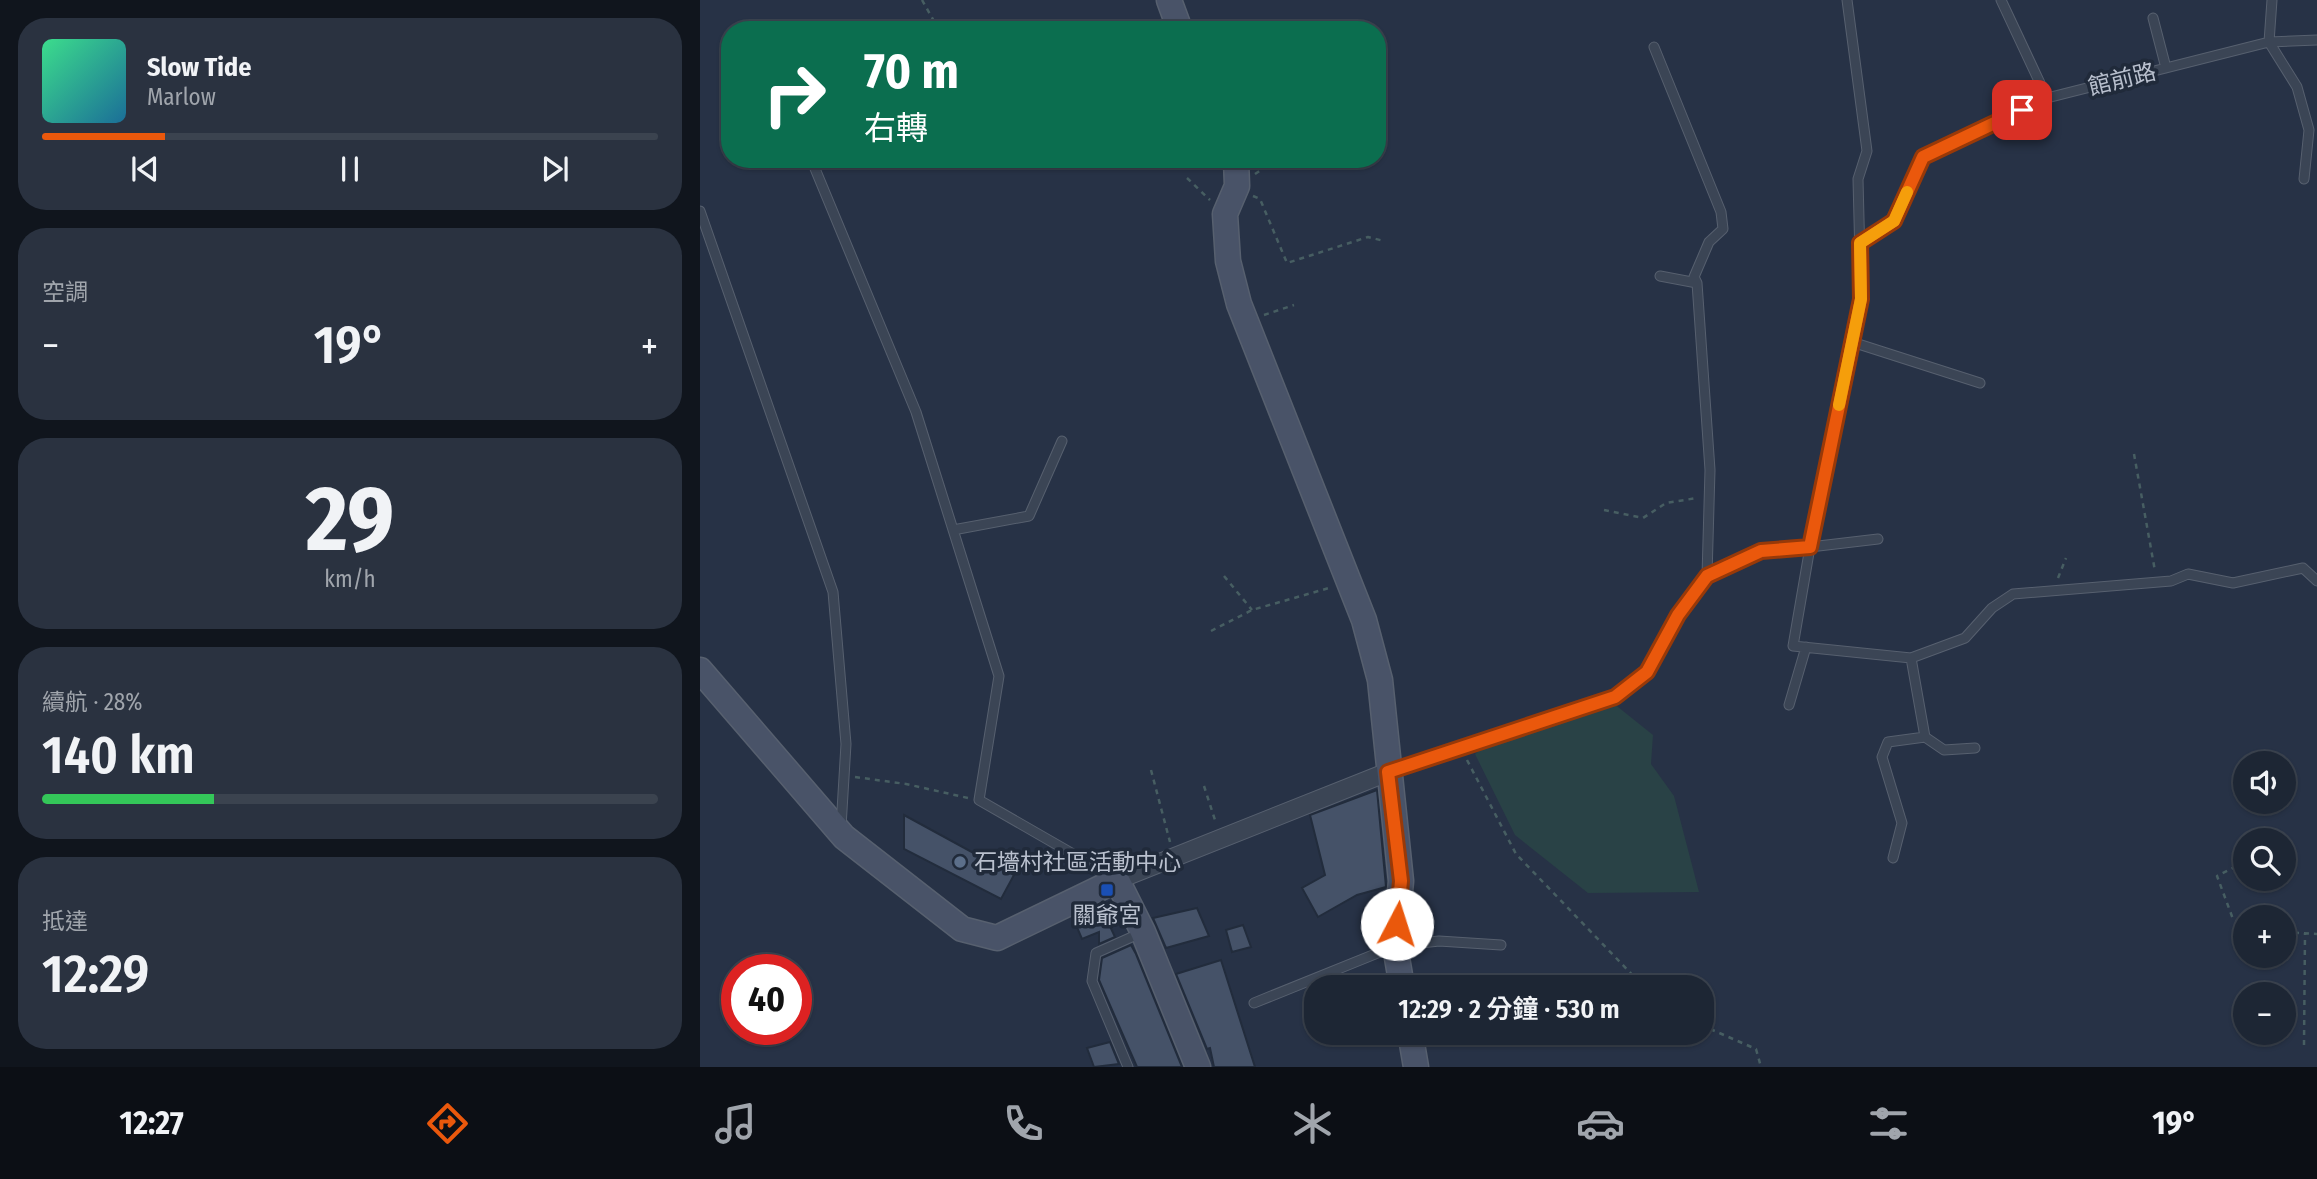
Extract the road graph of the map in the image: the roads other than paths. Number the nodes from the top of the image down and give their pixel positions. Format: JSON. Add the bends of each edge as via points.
{"nodes":[{"id":1,"x":1169,"y":0,"type":"edge"},
{"id":2,"x":1847,"y":0,"type":"edge"},
{"id":3,"x":2001,"y":0,"type":"edge"},
{"id":4,"x":2272,"y":0,"type":"edge"},
{"id":5,"x":2153,"y":18,"type":"dead end"},
{"id":6,"x":1177,"y":21,"type":"edge"},
{"id":7,"x":2317,"y":40,"type":"edge"},
{"id":8,"x":2269,"y":42,"type":"junction"},
{"id":9,"x":1654,"y":47,"type":"dead end"},
{"id":10,"x":2166,"y":68,"type":"junction"},
{"id":11,"x":2047,"y":98,"type":"junction"},
{"id":12,"x":815,"y":168,"type":"edge"},
{"id":13,"x":1236,"y":168,"type":"edge"},
{"id":14,"x":2304,"y":179,"type":"dead end"},
{"id":15,"x":700,"y":211,"type":"edge"},
{"id":16,"x":1860,"y":243,"type":"junction"},
{"id":17,"x":1660,"y":275,"type":"dead end"},
{"id":18,"x":1697,"y":283,"type":"junction"},
{"id":19,"x":1852,"y":342,"type":"junction"},
{"id":20,"x":1980,"y":383,"type":"dead end"},
{"id":21,"x":1062,"y":441,"type":"dead end"},
{"id":22,"x":953,"y":530,"type":"junction"},
{"id":23,"x":1878,"y":540,"type":"dead end"},
{"id":24,"x":1810,"y":547,"type":"junction"},
{"id":25,"x":1707,"y":576,"type":"junction"},
{"id":26,"x":2317,"y":581,"type":"edge"},
{"id":27,"x":1806,"y":647,"type":"junction"},
{"id":28,"x":1911,"y":658,"type":"junction"},
{"id":29,"x":700,"y":670,"type":"edge"},
{"id":30,"x":1789,"y":705,"type":"dead end"},
{"id":31,"x":1925,"y":737,"type":"junction"},
{"id":32,"x":1975,"y":748,"type":"dead end"},
{"id":33,"x":1388,"y":772,"type":"junction"},
{"id":34,"x":841,"y":832,"type":"junction"},
{"id":35,"x":1893,"y":858,"type":"dead end"},
{"id":36,"x":1117,"y":880,"type":"junction"},
{"id":37,"x":1143,"y":932,"type":"junction"},
{"id":38,"x":1501,"y":945,"type":"dead end"},
{"id":39,"x":1395,"y":946,"type":"junction"},
{"id":40,"x":1400,"y":975,"type":"edge"},
{"id":41,"x":1254,"y":1003,"type":"dead end"},
{"id":42,"x":1412,"y":1045,"type":"edge"},
{"id":43,"x":1128,"y":1067,"type":"edge"},
{"id":44,"x":1198,"y":1067,"type":"edge"},
{"id":45,"x":1416,"y":1067,"type":"edge"}],
"edges":[{"from":1,"to":6,"type":"street"},
{"from":2,"to":16,"type":"lane","via":[[1867,151],[1858,178]]},
{"from":3,"to":11,"type":"lane"},
{"from":4,"to":8,"type":"lane"},
{"from":5,"to":10,"type":"lane"},
{"from":7,"to":8,"type":"lane","name":"館前路"},
{"from":8,"to":10,"type":"lane","name":"館前路"},
{"from":8,"to":14,"type":"lane","via":[[2297,87],[2309,130]]},
{"from":9,"to":18,"type":"lane","via":[[1721,212],[1723,229],[1709,242],[1694,277]]},
{"from":10,"to":11,"type":"lane","name":"館前路"},
{"from":11,"to":16,"type":"lane","name":"館前路","via":[[1923,157],[1894,221]]},
{"from":12,"to":22,"type":"lane","via":[[916,412]]},
{"from":13,"to":33,"type":"street","via":[[1237,186],[1225,214],[1228,261],[1246,321],[1364,620],[1380,680]]},
{"from":15,"to":34,"type":"lane","via":[[833,592],[846,744]]},
{"from":16,"to":19,"type":"lane","via":[[1861,299]]},
{"from":17,"to":18,"type":"lane"},
{"from":18,"to":25,"type":"lane","via":[[1709,498]]},
{"from":19,"to":20,"type":"lane"},
{"from":19,"to":24,"type":"lane"},
{"from":21,"to":22,"type":"lane","via":[[1029,516]]},
{"from":22,"to":36,"type":"lane","via":[[999,676],[979,800]]},
{"from":23,"to":24,"type":"lane"},
{"from":24,"to":25,"type":"lane","via":[[1761,551]]},
{"from":24,"to":27,"type":"lane","via":[[1793,646]]},
{"from":25,"to":33,"type":"lane","via":[[1678,615],[1647,672],[1615,697]]},
{"from":26,"to":28,"type":"lane","via":[[2303,568],[2233,583],[2189,574],[2171,581],[2013,594],[1992,608],[1965,638]]},
{"from":27,"to":28,"type":"lane"},
{"from":27,"to":30,"type":"lane"},
{"from":28,"to":31,"type":"lane"},
{"from":29,"to":34,"type":"street"},
{"from":31,"to":32,"type":"lane","via":[[1944,750]]},
{"from":31,"to":35,"type":"lane","via":[[1888,742],[1882,757],[1902,823]]},
{"from":33,"to":36,"type":"street"},
{"from":33,"to":39,"type":"street","via":[[1401,881]]},
{"from":34,"to":36,"type":"street","via":[[962,929],[997,937]]},
{"from":36,"to":37,"type":"street"},
{"from":37,"to":43,"type":"lane","via":[[1096,953],[1092,981]]},
{"from":37,"to":44,"type":"street"},
{"from":38,"to":39,"type":"lane","via":[[1439,941]]},
{"from":39,"to":40,"type":"street"},
{"from":39,"to":41,"type":"lane"},
{"from":42,"to":45,"type":"street"}]}
